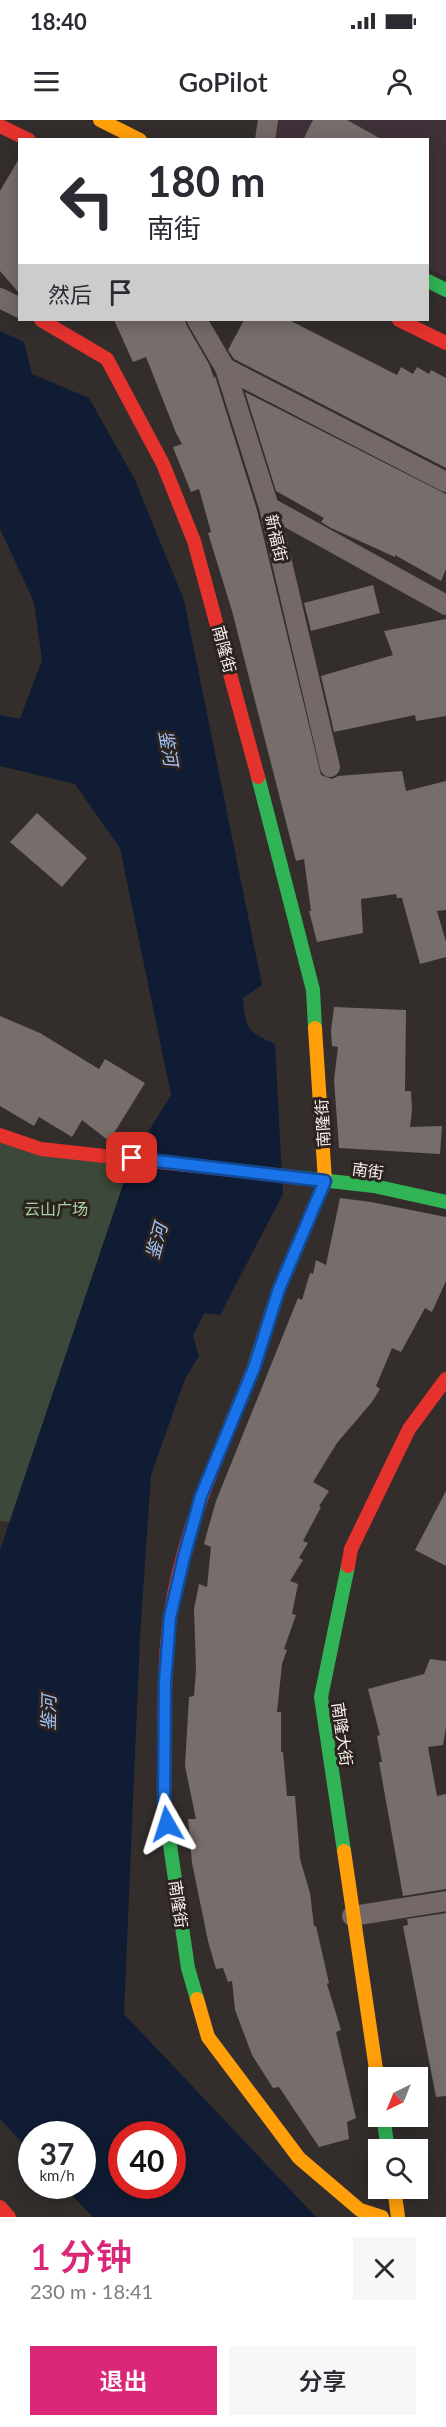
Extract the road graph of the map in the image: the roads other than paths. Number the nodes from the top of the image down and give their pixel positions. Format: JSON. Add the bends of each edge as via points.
{"nodes":[{"id":1,"x":100,"y":120,"type":"edge"},
{"id":2,"x":268,"y":120,"type":"edge"},
{"id":3,"x":0,"y":126,"type":"edge"},
{"id":4,"x":25,"y":138,"type":"edge"},
{"id":5,"x":136,"y":138,"type":"edge"},
{"id":6,"x":265,"y":138,"type":"edge"},
{"id":7,"x":429,"y":282,"type":"edge"},
{"id":8,"x":446,"y":290,"type":"edge"},
{"id":9,"x":0,"y":298,"type":"edge"},
{"id":10,"x":18,"y":307,"type":"edge"},
{"id":11,"x":43,"y":321,"type":"edge"},
{"id":12,"x":198,"y":321,"type":"edge"},
{"id":13,"x":401,"y":321,"type":"edge"},
{"id":14,"x":446,"y":343,"type":"edge"},
{"id":15,"x":225,"y":368,"type":"junction"},
{"id":16,"x":446,"y":482,"type":"edge"},
{"id":17,"x":269,"y":507,"type":"junction"},
{"id":18,"x":446,"y":605,"type":"edge"},
{"id":19,"x":330,"y":766,"type":"dead end"},
{"id":20,"x":0,"y":1135,"type":"edge"},
{"id":21,"x":325,"y":1181,"type":"junction"},
{"id":22,"x":446,"y":1202,"type":"edge"},
{"id":23,"x":446,"y":1379,"type":"edge"},
{"id":24,"x":446,"y":1901,"type":"edge"},
{"id":25,"x":352,"y":1916,"type":"junction"},
{"id":26,"x":375,"y":2067,"type":"edge"},
{"id":27,"x":396,"y":2199,"type":"edge"},
{"id":28,"x":0,"y":2207,"type":"edge"},
{"id":29,"x":9,"y":2217,"type":"edge"},
{"id":30,"x":382,"y":2217,"type":"edge"},
{"id":31,"x":399,"y":2217,"type":"edge"}],
"edges":[{"from":1,"to":5,"type":"main road"},
{"from":2,"to":6,"type":"street"},
{"from":3,"to":4,"type":"main road"},
{"from":7,"to":8,"type":"main road"},
{"from":9,"to":10,"type":"street"},
{"from":11,"to":21,"type":"main road","name":"南隆街","via":[[107,359],[163,464],[194,541],[313,990]]},
{"from":12,"to":15,"type":"street","name":"新福街"},
{"from":13,"to":14,"type":"main road"},
{"from":15,"to":16,"type":"street"},
{"from":15,"to":17,"type":"street","name":"新福街"},
{"from":17,"to":18,"type":"street"},
{"from":17,"to":19,"type":"street","name":"新福街"},
{"from":20,"to":21,"type":"main road","name":"南街","via":[[41,1149]]},
{"from":21,"to":22,"type":"main road","name":"南街","via":[[374,1186]]},
{"from":21,"to":30,"type":"main road","name":"南隆街","via":[[279,1289],[254,1368],[201,1496],[184,1557],[170,1617],[164,1803],[188,1968],[208,2037],[299,2158],[360,2210]]},
{"from":23,"to":25,"type":"main road","name":"南隆大街","via":[[409,1429],[351,1549],[321,1697]]},
{"from":24,"to":25,"type":"street"},
{"from":25,"to":26,"type":"main road","name":"南隆大街"},
{"from":27,"to":31,"type":"main road"},
{"from":28,"to":29,"type":"main road"}]}
